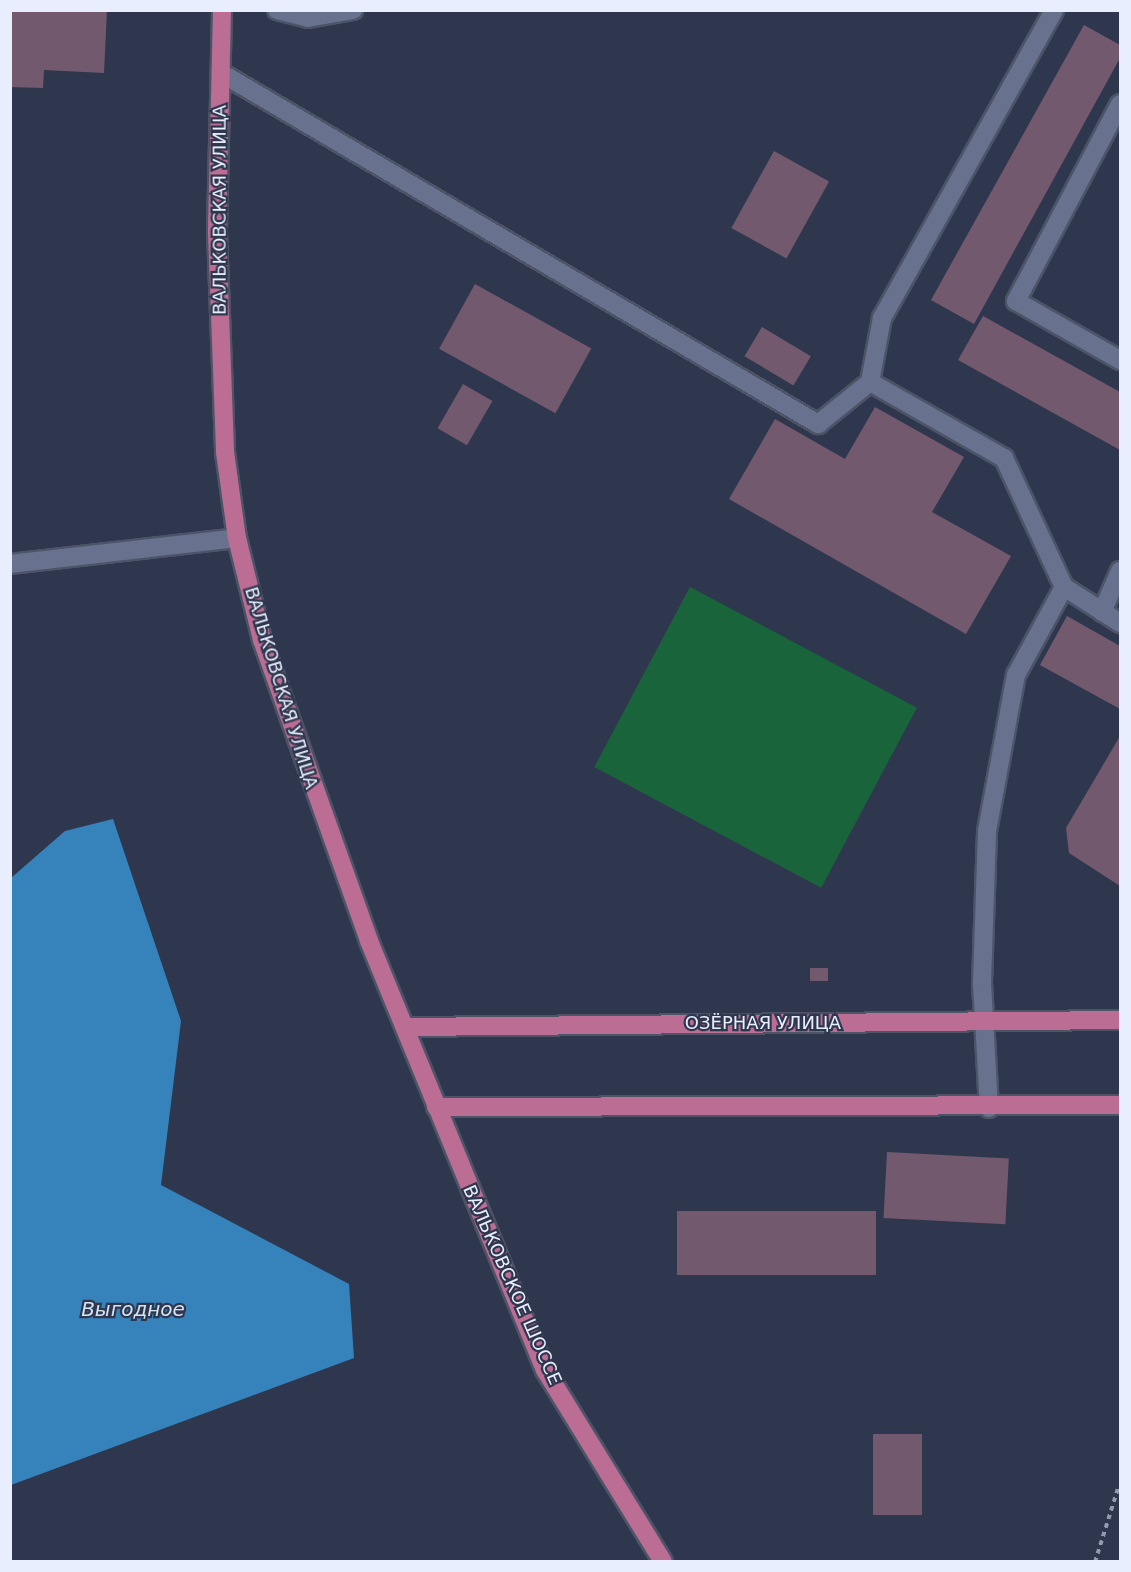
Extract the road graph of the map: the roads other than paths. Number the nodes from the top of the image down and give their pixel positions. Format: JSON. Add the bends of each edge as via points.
{"nodes":[{"id":1,"x":222,"y":10,"type":"edge"},
{"id":2,"x":277,"y":10,"type":"edge"},
{"id":3,"x":353,"y":10,"type":"edge"},
{"id":4,"x":1054,"y":10,"type":"edge"},
{"id":5,"x":220,"y":73,"type":"junction"},
{"id":6,"x":1120,"y":104,"type":"edge"},
{"id":7,"x":1120,"y":360,"type":"edge"},
{"id":8,"x":870,"y":382,"type":"junction"},
{"id":9,"x":237,"y":538,"type":"junction"},
{"id":10,"x":10,"y":564,"type":"edge"},
{"id":11,"x":1120,"y":571,"type":"edge"},
{"id":12,"x":1064,"y":587,"type":"junction"},
{"id":13,"x":1102,"y":612,"type":"junction"},
{"id":14,"x":1120,"y":622,"type":"edge"},
{"id":15,"x":1120,"y":1020,"type":"edge"},
{"id":16,"x":986,"y":1023,"type":"junction"},
{"id":17,"x":406,"y":1027,"type":"junction"},
{"id":18,"x":1120,"y":1105,"type":"edge"},
{"id":19,"x":435,"y":1107,"type":"junction"},
{"id":20,"x":989,"y":1108,"type":"junction"},
{"id":21,"x":663,"y":1562,"type":"edge"}],
"edges":[{"from":1,"to":5,"type":"main road","name":"ВАЛЬКОВСКАЯ УЛИЦА"},
{"from":2,"to":3,"type":"street","via":[[308,18]]},
{"from":4,"to":8,"type":"street","via":[[882,318]]},
{"from":5,"to":8,"type":"street","via":[[818,424]]},
{"from":5,"to":9,"type":"main road","name":"ВАЛЬКОВСКАЯ УЛИЦА","via":[[217,232],[225,452]]},
{"from":6,"to":7,"type":"street","via":[[1016,300]]},
{"from":8,"to":12,"type":"street","via":[[1004,458]]},
{"from":9,"to":10,"type":"street"},
{"from":9,"to":17,"type":"main road","name":"ВАЛЬКОВСКАЯ УЛИЦА","via":[[262,640],[311,787]]},
{"from":11,"to":13,"type":"street"},
{"from":12,"to":13,"type":"street"},
{"from":12,"to":16,"type":"street","via":[[1016,675],[987,831]]},
{"from":13,"to":14,"type":"street"},
{"from":15,"to":16,"type":"main road","name":"ОЗЁРНАЯ УЛИЦА"},
{"from":16,"to":17,"type":"main road","name":"ОЗЁРНАЯ УЛИЦА"},
{"from":16,"to":20,"type":"street"},
{"from":17,"to":19,"type":"main road","name":"ВАЛЬКОВСКОЕ ШОССЕ"},
{"from":18,"to":20,"type":"main road"},
{"from":19,"to":20,"type":"main road"},
{"from":19,"to":21,"type":"main road","name":"ВАЛЬКОВСКОЕ ШОССЕ","via":[[545,1370]]}]}
